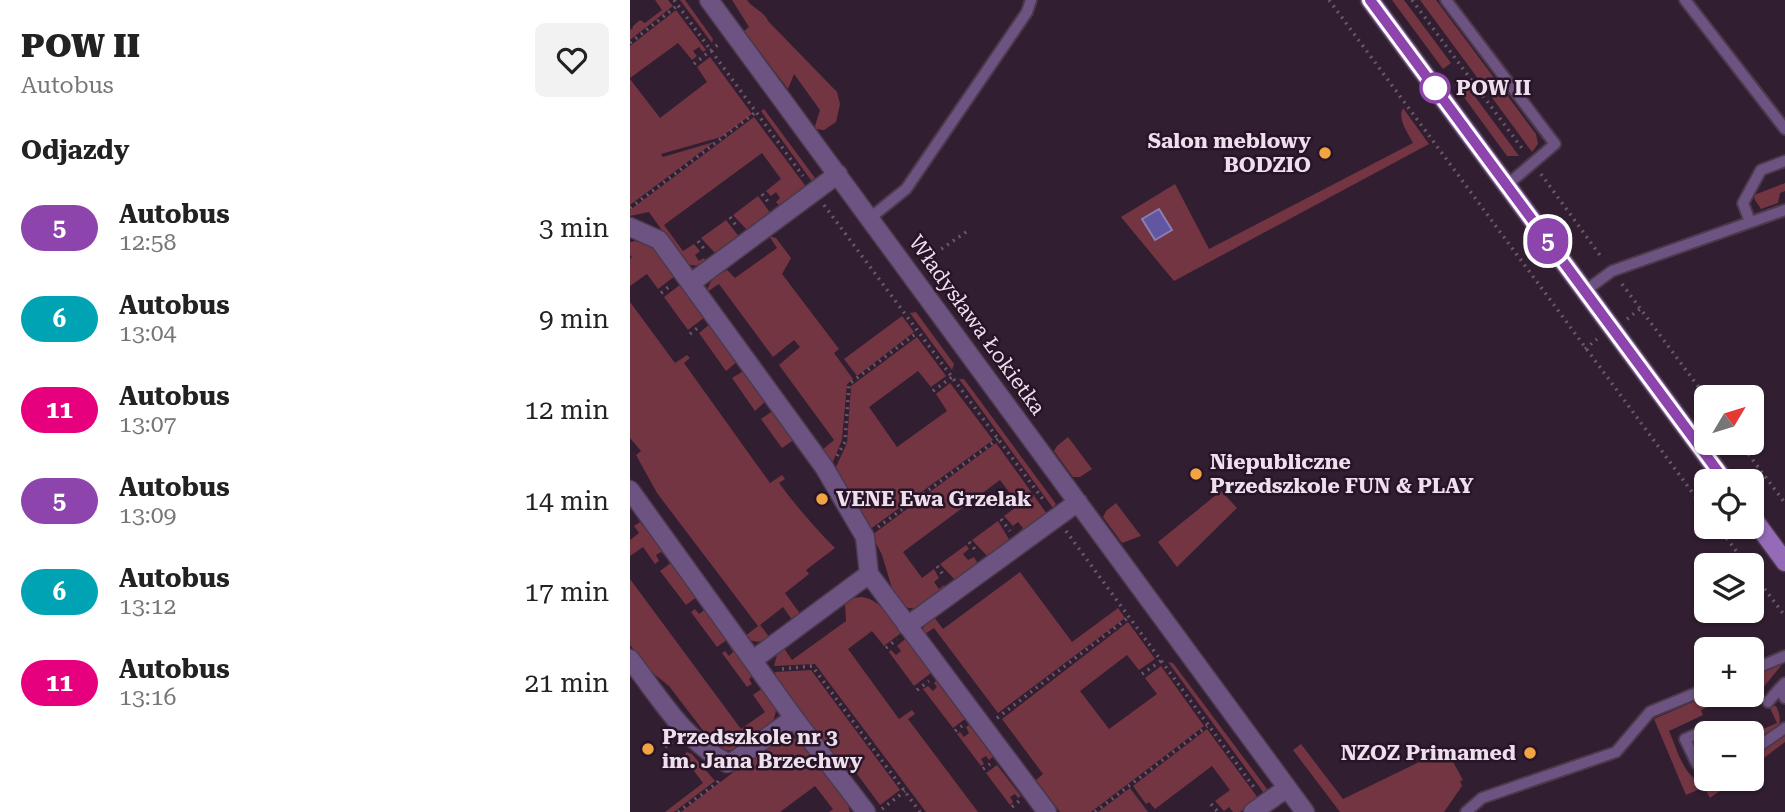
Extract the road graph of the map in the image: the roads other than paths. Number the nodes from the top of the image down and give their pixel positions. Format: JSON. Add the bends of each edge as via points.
{"nodes":[{"id":1,"x":709,"y":0,"type":"edge"},
{"id":2,"x":1031,"y":0,"type":"edge"},
{"id":3,"x":1370,"y":0,"type":"edge"},
{"id":4,"x":1446,"y":0,"type":"edge"},
{"id":5,"x":1685,"y":0,"type":"edge"},
{"id":6,"x":1785,"y":129,"type":"edge"},
{"id":7,"x":1785,"y":161,"type":"edge"},
{"id":8,"x":838,"y":174,"type":"junction"},
{"id":9,"x":1507,"y":185,"type":"junction"},
{"id":10,"x":1785,"y":210,"type":"edge"},
{"id":11,"x":870,"y":218,"type":"junction"},
{"id":12,"x":1749,"y":222,"type":"junction"},
{"id":13,"x":630,"y":227,"type":"edge"},
{"id":14,"x":691,"y":283,"type":"junction"},
{"id":15,"x":1585,"y":291,"type":"junction"},
{"id":16,"x":1716,"y":469,"type":"edge"},
{"id":17,"x":630,"y":491,"type":"edge"},
{"id":18,"x":1078,"y":502,"type":"junction"},
{"id":19,"x":1764,"y":533,"type":"edge"},
{"id":20,"x":1785,"y":562,"type":"edge"},
{"id":21,"x":869,"y":574,"type":"junction"},
{"id":22,"x":907,"y":625,"type":"junction"},
{"id":23,"x":1785,"y":656,"type":"edge"},
{"id":24,"x":630,"y":659,"type":"edge"},
{"id":25,"x":753,"y":660,"type":"junction"},
{"id":26,"x":1764,"y":665,"type":"edge"},
{"id":27,"x":1783,"y":690,"type":"edge"},
{"id":28,"x":1694,"y":694,"type":"edge"},
{"id":29,"x":1768,"y":702,"type":"dead end"},
{"id":30,"x":794,"y":718,"type":"junction"},
{"id":31,"x":1785,"y":728,"type":"edge"},
{"id":32,"x":1694,"y":735,"type":"edge"},
{"id":33,"x":1764,"y":743,"type":"edge"},
{"id":34,"x":1694,"y":758,"type":"edge"},
{"id":35,"x":1287,"y":788,"type":"junction"},
{"id":36,"x":1259,"y":807,"type":"edge"},
{"id":37,"x":866,"y":812,"type":"edge"},
{"id":38,"x":1047,"y":812,"type":"edge"},
{"id":39,"x":1306,"y":812,"type":"edge"},
{"id":40,"x":1466,"y":812,"type":"edge"}],
"edges":[{"from":1,"to":8,"type":"street","name":"Władysława Łokietka"},
{"from":2,"to":11,"type":"lane","via":[[906,189]]},
{"from":3,"to":9,"type":"main road"},
{"from":4,"to":9,"type":"lane","via":[[1555,144]]},
{"from":5,"to":6,"type":"lane"},
{"from":7,"to":12,"type":"lane","via":[[1760,170],[1743,203]]},
{"from":8,"to":11,"type":"street","name":"Władysława Łokietka"},
{"from":8,"to":14,"type":"street"},
{"from":9,"to":15,"type":"main road"},
{"from":10,"to":12,"type":"lane"},
{"from":11,"to":18,"type":"street","name":"Władysława Łokietka"},
{"from":12,"to":15,"type":"lane","via":[[1612,271]]},
{"from":13,"to":14,"type":"street","via":[[659,240]]},
{"from":14,"to":21,"type":"street","via":[[828,474],[865,537]]},
{"from":15,"to":16,"type":"main road"},
{"from":17,"to":25,"type":"street"},
{"from":18,"to":22,"type":"street"},
{"from":18,"to":35,"type":"street","name":"Władysława Łokietka"},
{"from":19,"to":20,"type":"main road"},
{"from":21,"to":22,"type":"street"},
{"from":21,"to":25,"type":"street"},
{"from":22,"to":38,"type":"street"},
{"from":23,"to":26,"type":"lane"},
{"from":24,"to":30,"type":"street","via":[[685,732],[727,763]]},
{"from":25,"to":30,"type":"street"},
{"from":27,"to":29,"type":"lane"},
{"from":28,"to":40,"type":"lane","via":[[1650,712],[1616,752],[1482,798]]},
{"from":30,"to":37,"type":"street"},
{"from":31,"to":33,"type":"lane"},
{"from":32,"to":34,"type":"lane","via":[[1685,738]]},
{"from":35,"to":36,"type":"street"},
{"from":35,"to":39,"type":"street","name":"Władysława Łokietka"}]}
